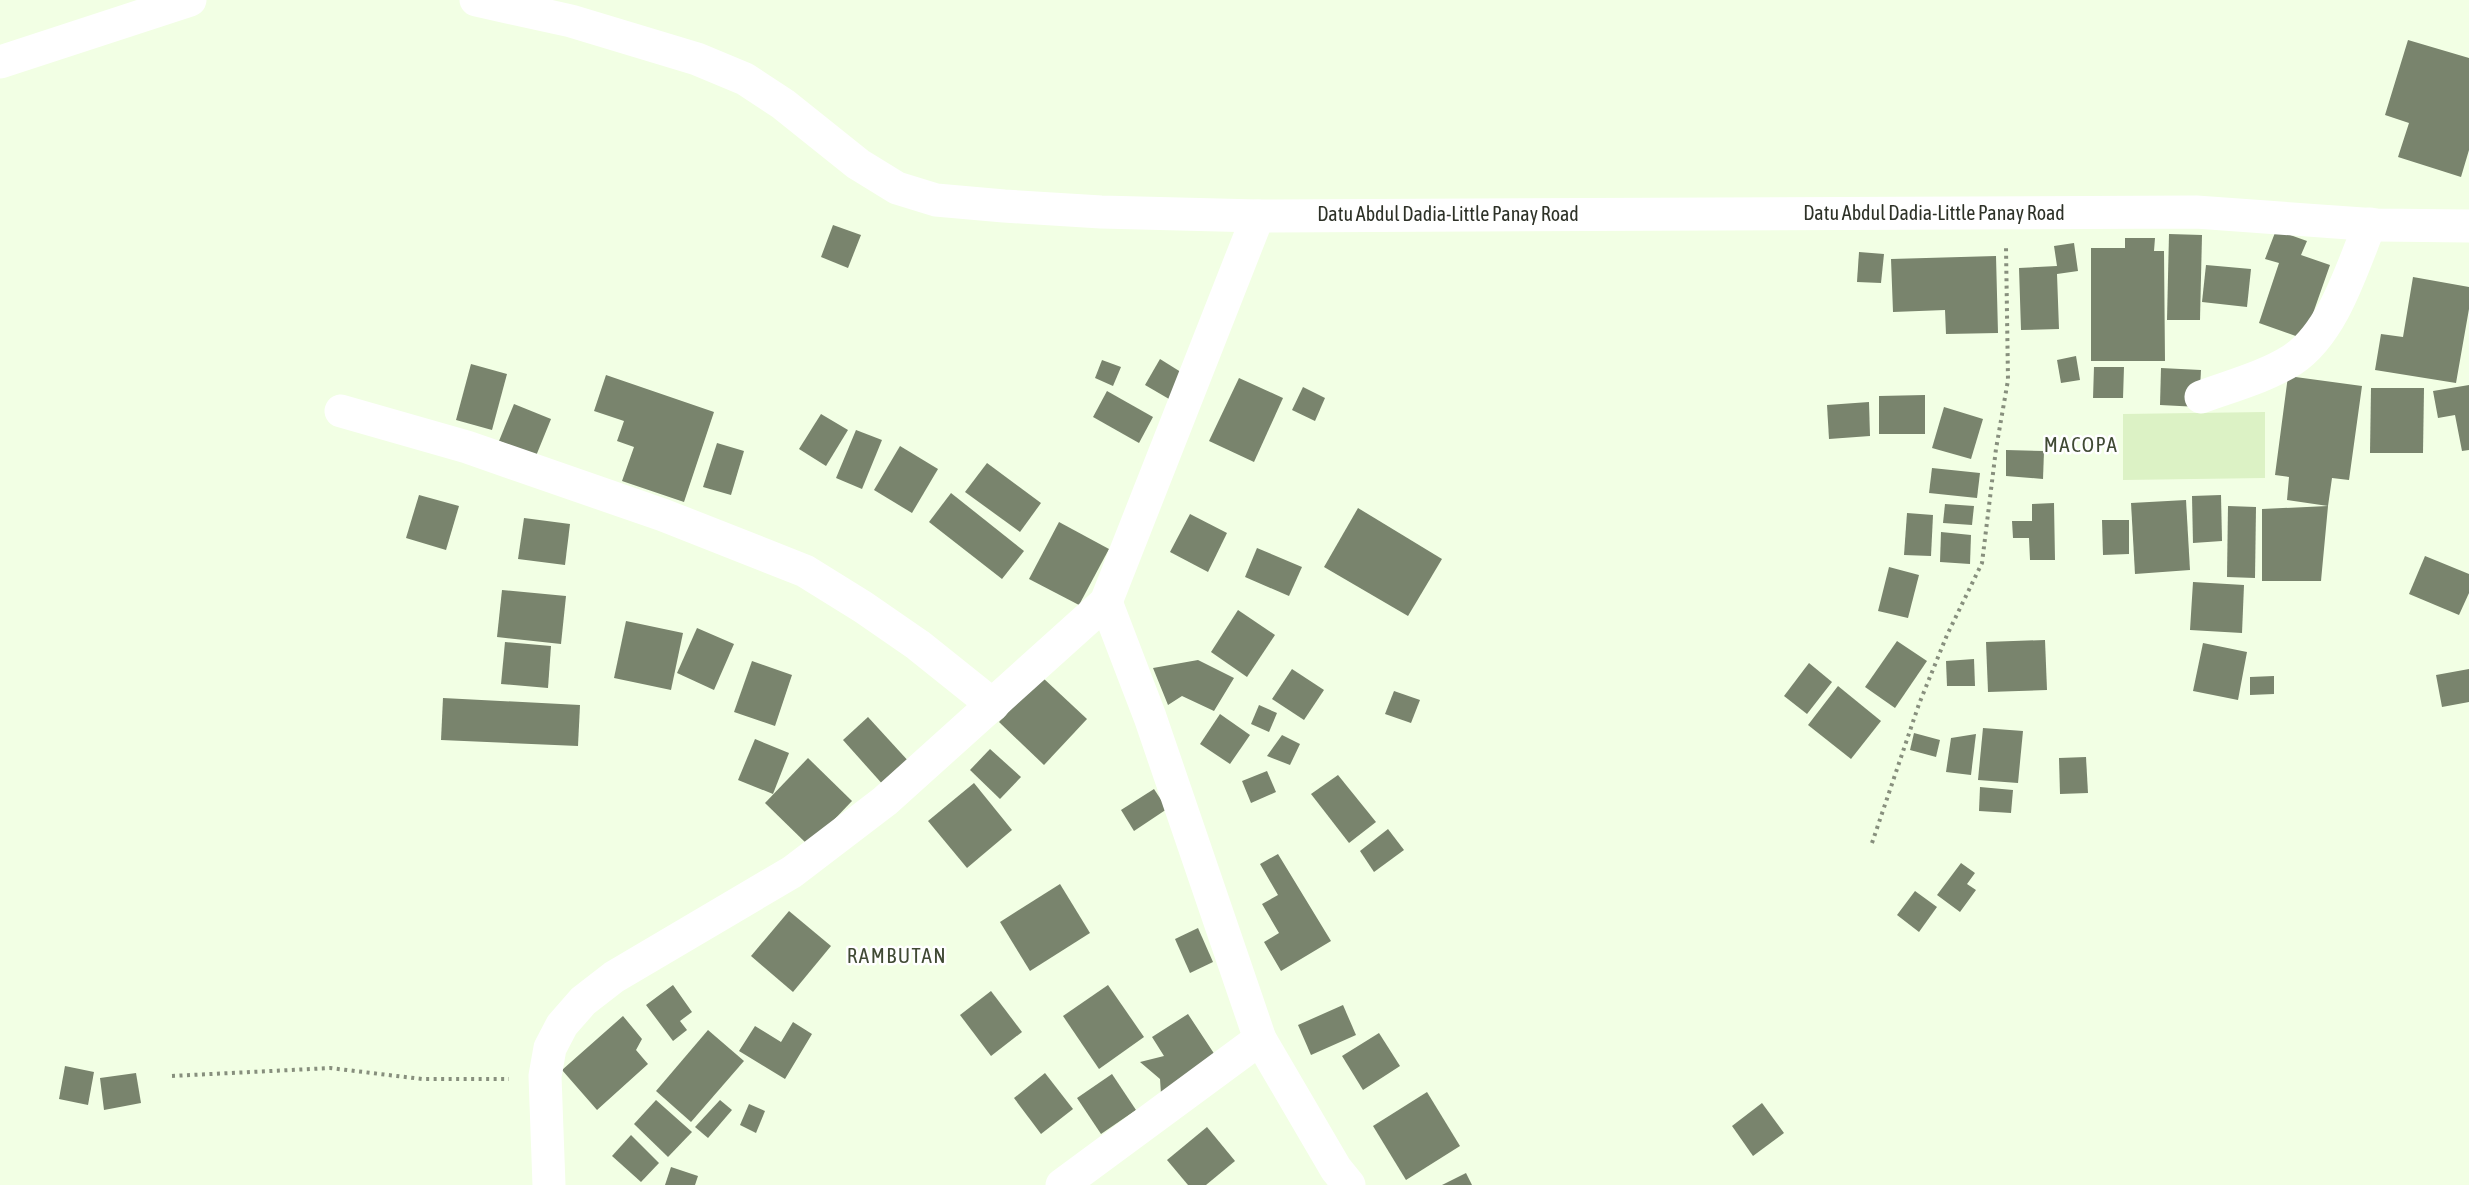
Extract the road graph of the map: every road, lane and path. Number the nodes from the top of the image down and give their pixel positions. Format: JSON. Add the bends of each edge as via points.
{"nodes":[{"id":1,"x":190,"y":0,"type":"edge"},
{"id":2,"x":476,"y":0,"type":"edge"},
{"id":3,"x":0,"y":62,"type":"edge"},
{"id":4,"x":2006,"y":214,"type":"junction"},
{"id":5,"x":1258,"y":216,"type":"junction"},
{"id":6,"x":2370,"y":225,"type":"junction"},
{"id":7,"x":2469,"y":226,"type":"edge"},
{"id":8,"x":2201,"y":397,"type":"dead end"},
{"id":9,"x":341,"y":411,"type":"dead end"},
{"id":10,"x":1106,"y":602,"type":"junction"},
{"id":11,"x":993,"y":705,"type":"junction"},
{"id":12,"x":1872,"y":843,"type":"dead end"},
{"id":13,"x":1260,"y":1039,"type":"junction"},
{"id":14,"x":172,"y":1076,"type":"dead end"},
{"id":15,"x":545,"y":1076,"type":"junction"},
{"id":16,"x":549,"y":1185,"type":"edge"},
{"id":17,"x":1062,"y":1185,"type":"edge"},
{"id":18,"x":1349,"y":1185,"type":"edge"}],
"edges":[{"from":1,"to":3,"type":"street"},
{"from":2,"to":5,"type":"street","name":"Datu Abdul Dadia-Little Panay Road","via":[[571,21],[697,59],[745,79],[858,164],[897,188],[936,200],[1101,212]]},
{"from":4,"to":5,"type":"street","name":"Datu Abdul Dadia-Little Panay Road"},
{"from":4,"to":6,"type":"street","name":"Datu Abdul Dadia-Little Panay Road","via":[[2196,212]]},
{"from":4,"to":12,"type":"path","via":[[2008,380],[1982,564],[1919,704]]},
{"from":5,"to":10,"type":"street"},
{"from":6,"to":7,"type":"street","name":"Datu Abdul Dadia-Little Panay Road"},
{"from":6,"to":8,"type":"street","via":[[2336,306],[2319,333],[2293,359]]},
{"from":9,"to":11,"type":"street","via":[[478,451],[663,514],[805,571],[918,645]]},
{"from":10,"to":11,"type":"street"},
{"from":10,"to":13,"type":"street","via":[[1165,759]]},
{"from":11,"to":15,"type":"street","via":[[885,801],[792,872],[614,977],[583,1001],[562,1025],[550,1048]]},
{"from":13,"to":17,"type":"street"},
{"from":13,"to":18,"type":"street"},
{"from":14,"to":15,"type":"path","via":[[330,1068],[422,1080],[488,1081]]},
{"from":15,"to":16,"type":"street"}]}
